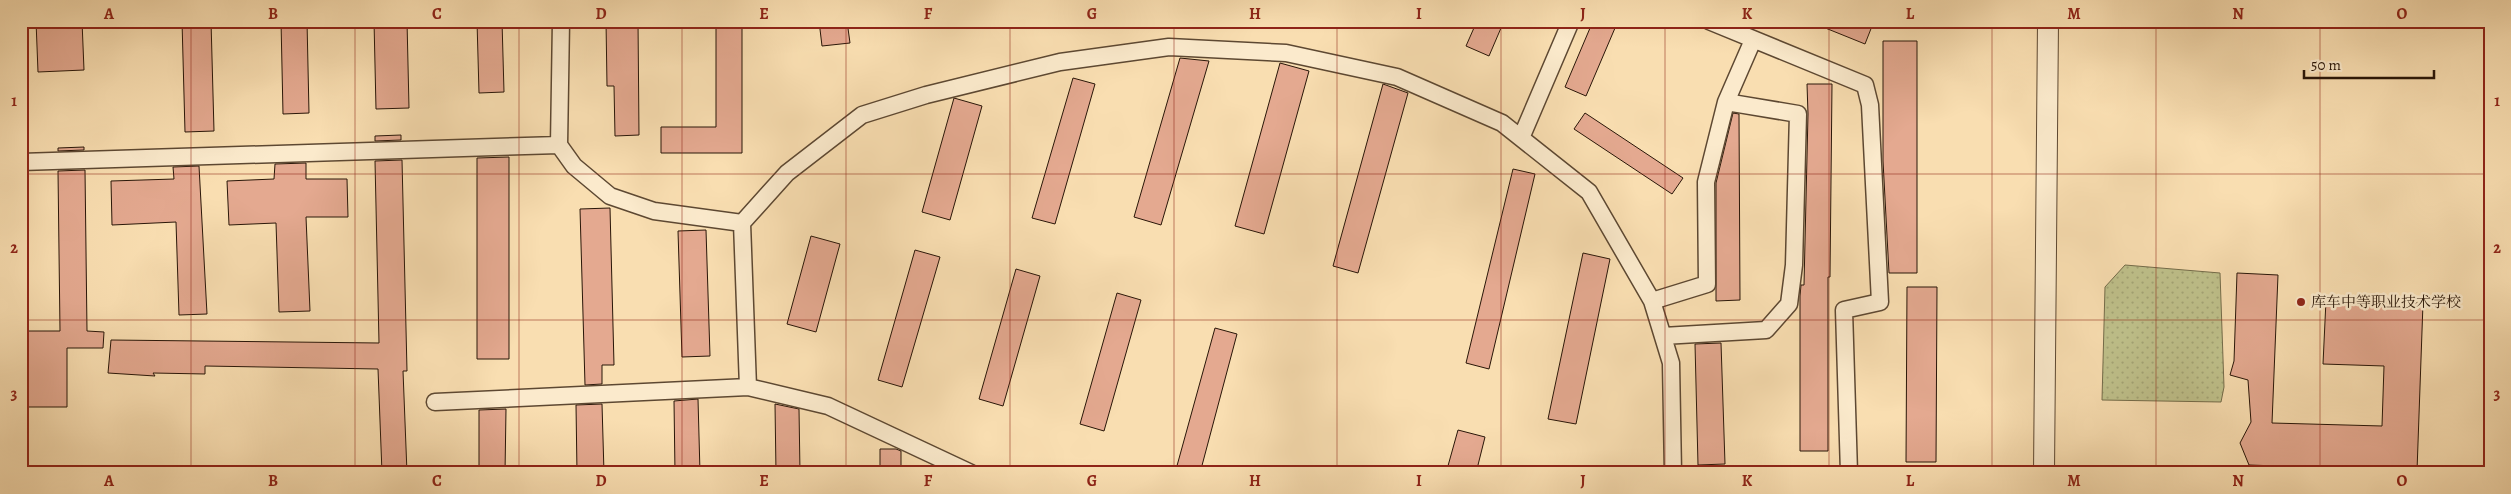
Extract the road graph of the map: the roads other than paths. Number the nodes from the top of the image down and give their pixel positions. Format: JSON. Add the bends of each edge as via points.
{"nodes":[{"id":1,"x":561,"y":21,"type":"edge"},
{"id":2,"x":1571,"y":21,"type":"edge"},
{"id":3,"x":1709,"y":21,"type":"edge"},
{"id":4,"x":2048,"y":21,"type":"edge"},
{"id":5,"x":1752,"y":40,"type":"junction"},
{"id":6,"x":1726,"y":102,"type":"junction"},
{"id":7,"x":1521,"y":138,"type":"junction"},
{"id":8,"x":559,"y":145,"type":"junction"},
{"id":9,"x":21,"y":162,"type":"edge"},
{"id":10,"x":742,"y":223,"type":"junction"},
{"id":11,"x":1652,"y":302,"type":"junction"},
{"id":12,"x":1663,"y":336,"type":"junction"},
{"id":13,"x":748,"y":388,"type":"junction"},
{"id":14,"x":435,"y":402,"type":"dead end"},
{"id":15,"x":970,"y":473,"type":"edge"},
{"id":16,"x":1673,"y":473,"type":"edge"},
{"id":17,"x":1849,"y":473,"type":"edge"},
{"id":18,"x":2044,"y":473,"type":"edge"}],
"edges":[{"from":1,"to":8,"type":"street"},
{"from":2,"to":7,"type":"street"},
{"from":3,"to":5,"type":"street"},
{"from":4,"to":18,"type":"street"},
{"from":5,"to":6,"type":"street"},
{"from":5,"to":17,"type":"street","via":[[1865,85],[1870,105],[1880,302],[1844,310]]},
{"from":6,"to":11,"type":"street","via":[[1706,182],[1707,284]]},
{"from":6,"to":12,"type":"street","via":[[1798,114],[1794,265],[1789,304],[1766,330]]},
{"from":7,"to":10,"type":"street","via":[[1502,123],[1397,77],[1286,53],[1169,47],[1060,62],[926,95],[862,115],[787,172]]},
{"from":7,"to":11,"type":"street","via":[[1588,192]]},
{"from":8,"to":9,"type":"street"},
{"from":8,"to":10,"type":"street","via":[[574,166],[610,196],[654,211]]},
{"from":10,"to":13,"type":"street"},
{"from":11,"to":12,"type":"street"},
{"from":12,"to":16,"type":"street","via":[[1670,363]]},
{"from":13,"to":14,"type":"street"},
{"from":13,"to":15,"type":"street","via":[[828,406]]}]}
